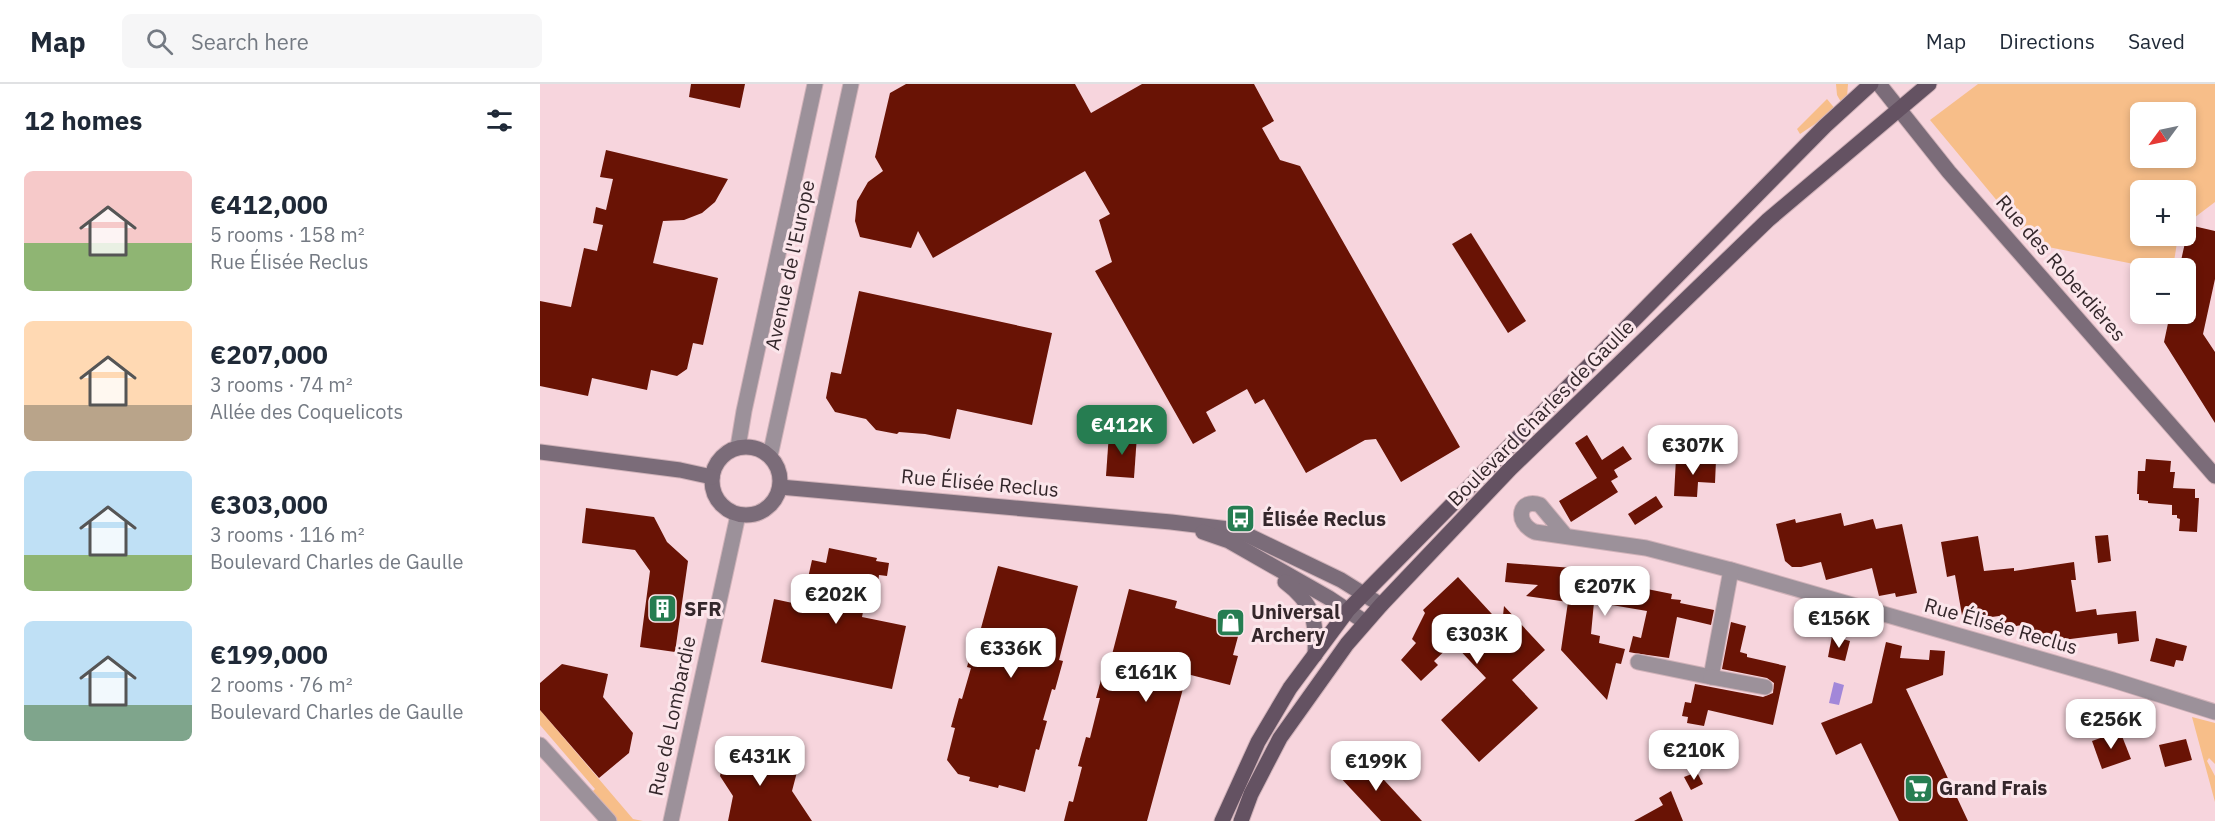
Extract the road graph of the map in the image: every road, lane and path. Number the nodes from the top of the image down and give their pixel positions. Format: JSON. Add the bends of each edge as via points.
{"nodes":[{"id":1,"x":815,"y":84,"type":"edge"},
{"id":2,"x":851,"y":84,"type":"edge"},
{"id":3,"x":1871,"y":84,"type":"edge"},
{"id":4,"x":1879,"y":84,"type":"edge"},
{"id":5,"x":1929,"y":84,"type":"edge"},
{"id":6,"x":1900,"y":109,"type":"junction"},
{"id":7,"x":738,"y":447,"type":"junction"},
{"id":8,"x":540,"y":452,"type":"edge"},
{"id":9,"x":770,"y":456,"type":"junction"},
{"id":10,"x":2215,"y":476,"type":"edge"},
{"id":11,"x":712,"y":477,"type":"junction"},
{"id":12,"x":780,"y":487,"type":"junction"},
{"id":13,"x":738,"y":515,"type":"junction"},
{"id":14,"x":1176,"y":523,"type":"junction"},
{"id":15,"x":1565,"y":535,"type":"dead end"},
{"id":16,"x":1229,"y":541,"type":"junction"},
{"id":17,"x":1731,"y":570,"type":"junction"},
{"id":18,"x":1364,"y":593,"type":"junction"},
{"id":19,"x":1381,"y":605,"type":"junction"},
{"id":20,"x":1348,"y":610,"type":"junction"},
{"id":21,"x":1365,"y":622,"type":"junction"},
{"id":22,"x":1315,"y":655,"type":"junction"},
{"id":23,"x":1638,"y":662,"type":"dead end"},
{"id":24,"x":1711,"y":677,"type":"junction"},
{"id":25,"x":1765,"y":687,"type":"dead end"},
{"id":26,"x":2215,"y":712,"type":"edge"},
{"id":27,"x":540,"y":745,"type":"edge"},
{"id":28,"x":609,"y":821,"type":"edge"},
{"id":29,"x":671,"y":821,"type":"edge"},
{"id":30,"x":1222,"y":821,"type":"edge"},
{"id":31,"x":1241,"y":821,"type":"edge"}],
"edges":[{"from":1,"to":7,"type":"street","name":"Avenue de l'Europe"},
{"from":2,"to":9,"type":"street","name":"Avenue de l'Europe"},
{"from":3,"to":18,"type":"main road"},
{"from":4,"to":6,"type":"street","name":"Rue des Roberdières"},
{"from":5,"to":6,"type":"main road","name":"Boulevard Charles de Gaulle"},
{"from":6,"to":10,"type":"street","name":"Rue des Roberdières","via":[[1949,172]]},
{"from":6,"to":19,"type":"main road","name":"Boulevard Charles de Gaulle","via":[[1768,220],[1510,469]]},
{"from":7,"to":9,"type":"street","via":[[760,449]]},
{"from":7,"to":11,"type":"street","via":[[720,458]]},
{"from":8,"to":11,"type":"street"},
{"from":9,"to":12,"type":"street","via":[[777,465]]},
{"from":11,"to":13,"type":"street","via":[[721,505]]},
{"from":12,"to":13,"type":"street","via":[[777,498],[760,513]]},
{"from":12,"to":14,"type":"street","name":"Rue Élisée Reclus"},
{"from":13,"to":29,"type":"street","name":"Rue de Lombardie"},
{"from":14,"to":16,"type":"street","name":"Rue Élisée Reclus"},
{"from":14,"to":18,"type":"street","name":"Rue Élisée Reclus","via":[[1237,530]]},
{"from":15,"to":17,"type":"street","name":"Rue Élisée Reclus","via":[[1646,548]]},
{"from":16,"to":20,"type":"street","name":"Rue Élisée Reclus"},
{"from":16,"to":22,"type":"street","name":"Rue Élisée Reclus","via":[[1297,591],[1307,604],[1314,615]]},
{"from":17,"to":24,"type":"street"},
{"from":17,"to":26,"type":"street","name":"Rue Élisée Reclus"},
{"from":18,"to":19,"type":"street","name":"Rue Élisée Reclus"},
{"from":18,"to":20,"type":"main road"},
{"from":19,"to":21,"type":"main road","name":"Boulevard Charles de Gaulle"},
{"from":20,"to":21,"type":"street","name":"Rue Élisée Reclus"},
{"from":20,"to":22,"type":"main road"},
{"from":21,"to":31,"type":"main road","name":"Boulevard Charles de Gaulle","via":[[1280,738]]},
{"from":22,"to":30,"type":"main road","via":[[1257,742]]},
{"from":23,"to":24,"type":"street"},
{"from":24,"to":25,"type":"street"},
{"from":27,"to":28,"type":"street"}]}
